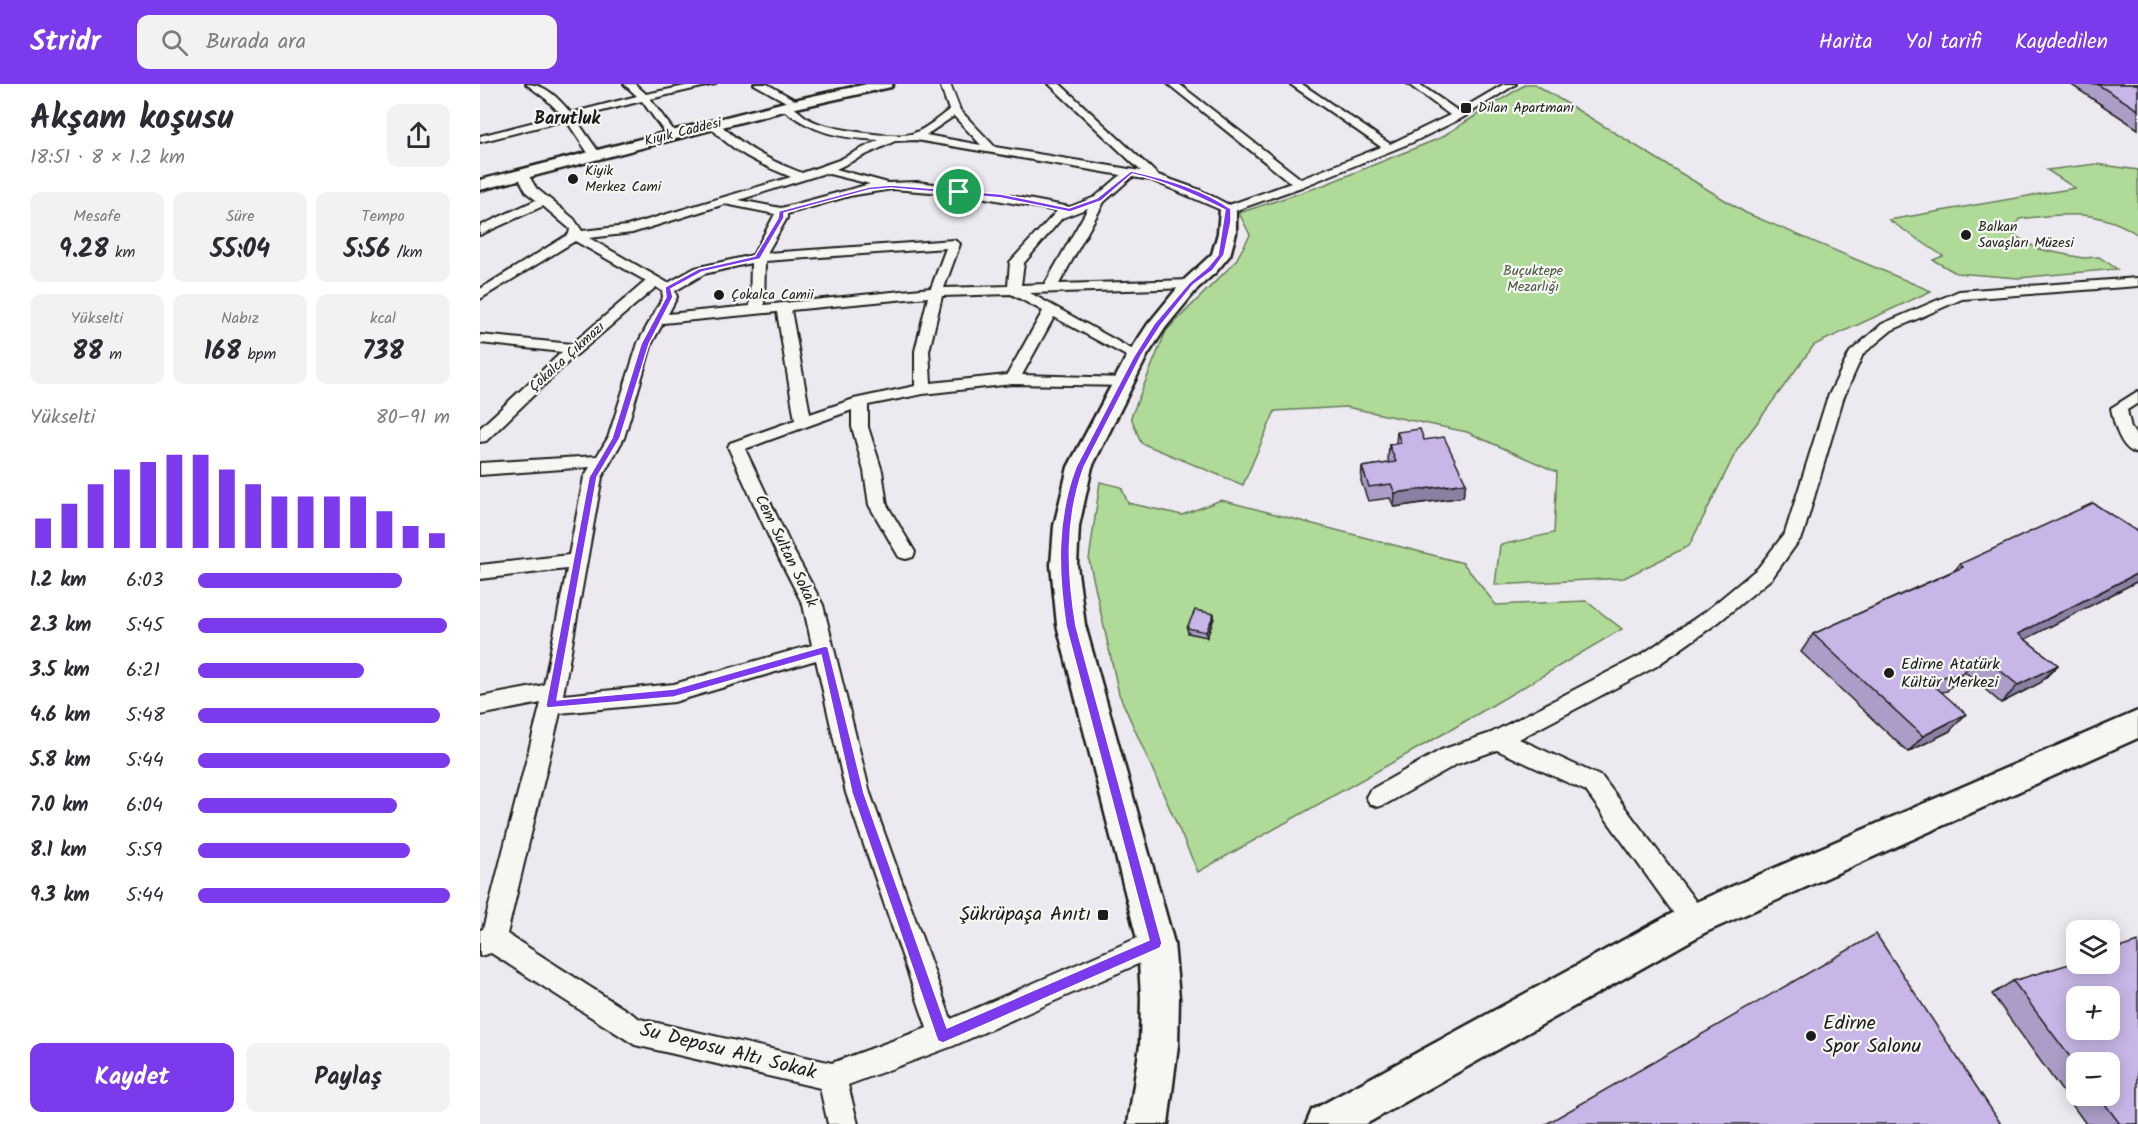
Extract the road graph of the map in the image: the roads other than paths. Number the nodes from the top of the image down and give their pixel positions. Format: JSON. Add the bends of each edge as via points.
{"nodes":[{"id":1,"x":531,"y":84,"type":"edge"},
{"id":2,"x":629,"y":84,"type":"edge"},
{"id":3,"x":710,"y":84,"type":"edge"},
{"id":4,"x":759,"y":84,"type":"edge"},
{"id":5,"x":867,"y":84,"type":"edge"},
{"id":6,"x":886,"y":84,"type":"edge"},
{"id":7,"x":945,"y":84,"type":"edge"},
{"id":8,"x":1054,"y":84,"type":"edge"},
{"id":9,"x":1173,"y":84,"type":"edge"},
{"id":10,"x":1295,"y":84,"type":"edge"},
{"id":11,"x":1413,"y":84,"type":"edge"},
{"id":12,"x":1511,"y":84,"type":"edge"},
{"id":13,"x":644,"y":97,"type":"junction"},
{"id":14,"x":785,"y":103,"type":"junction"},
{"id":15,"x":955,"y":111,"type":"junction"},
{"id":16,"x":1458,"y":116,"type":"junction"},
{"id":17,"x":569,"y":118,"type":"junction"},
{"id":18,"x":713,"y":124,"type":"junction"},
{"id":19,"x":669,"y":131,"type":"junction"},
{"id":20,"x":916,"y":137,"type":"junction"},
{"id":21,"x":892,"y":138,"type":"junction"},
{"id":22,"x":480,"y":139,"type":"edge"},
{"id":23,"x":990,"y":148,"type":"junction"},
{"id":24,"x":1389,"y":148,"type":"junction"},
{"id":25,"x":592,"y":151,"type":"junction"},
{"id":26,"x":825,"y":168,"type":"junction"},
{"id":27,"x":1131,"y":172,"type":"junction"},
{"id":28,"x":522,"y":173,"type":"junction"},
{"id":29,"x":802,"y":177,"type":"junction"},
{"id":30,"x":1154,"y":177,"type":"junction"},
{"id":31,"x":480,"y":182,"type":"edge"},
{"id":32,"x":1300,"y":184,"type":"junction"},
{"id":33,"x":891,"y":186,"type":"junction"},
{"id":34,"x":724,"y":200,"type":"junction"},
{"id":35,"x":1099,"y":200,"type":"junction"},
{"id":36,"x":544,"y":201,"type":"junction"},
{"id":37,"x":1228,"y":209,"type":"junction"},
{"id":38,"x":1070,"y":210,"type":"junction"},
{"id":39,"x":781,"y":212,"type":"junction"},
{"id":40,"x":480,"y":231,"type":"edge"},
{"id":41,"x":575,"y":236,"type":"junction"},
{"id":42,"x":758,"y":258,"type":"junction"},
{"id":43,"x":2138,"y":282,"type":"edge"},
{"id":44,"x":661,"y":284,"type":"junction"},
{"id":45,"x":1191,"y":284,"type":"junction"},
{"id":46,"x":1049,"y":289,"type":"junction"},
{"id":47,"x":1014,"y":290,"type":"junction"},
{"id":48,"x":936,"y":292,"type":"junction"},
{"id":49,"x":480,"y":295,"type":"edge"},
{"id":50,"x":783,"y":307,"type":"junction"},
{"id":51,"x":757,"y":309,"type":"junction"},
{"id":52,"x":1051,"y":310,"type":"junction"},
{"id":53,"x":659,"y":319,"type":"junction"},
{"id":54,"x":480,"y":339,"type":"edge"},
{"id":55,"x":575,"y":348,"type":"junction"},
{"id":56,"x":1137,"y":356,"type":"junction"},
{"id":57,"x":1012,"y":379,"type":"junction"},
{"id":58,"x":1124,"y":384,"type":"junction"},
{"id":59,"x":923,"y":388,"type":"junction"},
{"id":60,"x":2138,"y":396,"type":"edge"},
{"id":61,"x":860,"y":402,"type":"junction"},
{"id":62,"x":804,"y":424,"type":"junction"},
{"id":63,"x":480,"y":437,"type":"edge"},
{"id":64,"x":2138,"y":449,"type":"edge"},
{"id":65,"x":603,"y":460,"type":"junction"},
{"id":66,"x":480,"y":469,"type":"edge"},
{"id":67,"x":906,"y":552,"type":"dead end"},
{"id":68,"x":578,"y":561,"type":"junction"},
{"id":69,"x":480,"y":572,"type":"edge"},
{"id":70,"x":825,"y":650,"type":"junction"},
{"id":71,"x":553,"y":699,"type":"junction"},
{"id":72,"x":480,"y":706,"type":"edge"},
{"id":73,"x":2138,"y":723,"type":"edge"},
{"id":74,"x":1498,"y":740,"type":"junction"},
{"id":75,"x":1378,"y":797,"type":"dead end"},
{"id":76,"x":1694,"y":920,"type":"junction"},
{"id":77,"x":1156,"y":943,"type":"junction"},
{"id":78,"x":484,"y":944,"type":"edge"},
{"id":79,"x":943,"y":1036,"type":"junction"},
{"id":80,"x":832,"y":1077,"type":"junction"},
{"id":81,"x":843,"y":1124,"type":"edge"},
{"id":82,"x":1148,"y":1124,"type":"edge"},
{"id":83,"x":1326,"y":1124,"type":"edge"}],
"edges":[{"from":1,"to":17,"type":"street","via":[[543,89]]},
{"from":2,"to":13,"type":"street"},
{"from":3,"to":13,"type":"street"},
{"from":4,"to":14,"type":"street"},
{"from":5,"to":14,"type":"main road","name":"Kıyık Caddesi"},
{"from":6,"to":14,"type":"main road","name":"Kıyık Caddesi"},
{"from":7,"to":15,"type":"street"},
{"from":8,"to":30,"type":"street"},
{"from":9,"to":32,"type":"street"},
{"from":10,"to":24,"type":"street"},
{"from":11,"to":16,"type":"street"},
{"from":12,"to":16,"type":"street"},
{"from":13,"to":17,"type":"street"},
{"from":13,"to":19,"type":"street"},
{"from":14,"to":18,"type":"main road","name":"Kıyık Caddesi"},
{"from":14,"to":19,"type":"main road","name":"Kıyık Caddesi"},
{"from":14,"to":21,"type":"street","via":[[808,123]]},
{"from":15,"to":20,"type":"street"},
{"from":15,"to":23,"type":"street"},
{"from":16,"to":24,"type":"street"},
{"from":17,"to":22,"type":"street"},
{"from":17,"to":25,"type":"street"},
{"from":18,"to":28,"type":"main road","name":"Kıyık Caddesi"},
{"from":18,"to":29,"type":"street","via":[[759,160]]},
{"from":19,"to":25,"type":"main road","name":"Kıyık Caddesi"},
{"from":20,"to":21,"type":"street"},
{"from":20,"to":23,"type":"street"},
{"from":21,"to":26,"type":"street"},
{"from":23,"to":27,"type":"street"},
{"from":24,"to":32,"type":"street"},
{"from":25,"to":31,"type":"main road","name":"Kıyık Caddesi"},
{"from":26,"to":29,"type":"street"},
{"from":26,"to":33,"type":"street"},
{"from":27,"to":30,"type":"street"},
{"from":27,"to":35,"type":"street"},
{"from":28,"to":31,"type":"main road","name":"Kıyık Caddesi"},
{"from":28,"to":36,"type":"street","via":[[531,190]]},
{"from":29,"to":34,"type":"street"},
{"from":30,"to":37,"type":"street"},
{"from":32,"to":37,"type":"street"},
{"from":33,"to":38,"type":"street","via":[[1001,196]]},
{"from":33,"to":39,"type":"street","via":[[869,188]]},
{"from":34,"to":39,"type":"street"},
{"from":34,"to":41,"type":"street","via":[[628,230]]},
{"from":35,"to":38,"type":"street"},
{"from":35,"to":46,"type":"street"},
{"from":36,"to":40,"type":"street"},
{"from":36,"to":41,"type":"street","via":[[570,222],[576,229]]},
{"from":37,"to":45,"type":"main road","via":[[1221,255]]},
{"from":38,"to":47,"type":"street","via":[[1058,215],[1017,262]]},
{"from":39,"to":42,"type":"street"},
{"from":41,"to":44,"type":"street"},
{"from":41,"to":49,"type":"street"},
{"from":42,"to":44,"type":"street","name":"Çokalca Çıkmazı"},
{"from":42,"to":48,"type":"street","name":"Çokalca Çıkmazı","via":[[954,244]]},
{"from":42,"to":51,"type":"street"},
{"from":43,"to":74,"type":"street","via":[[1959,294],[1887,327],[1857,352],[1834,399],[1794,535],[1765,573],[1713,616],[1648,661]]},
{"from":44,"to":53,"type":"street","via":[[670,297]]},
{"from":44,"to":55,"type":"street","name":"Çokalca Çıkmazı"},
{"from":45,"to":46,"type":"street"},
{"from":45,"to":56,"type":"main road"},
{"from":46,"to":47,"type":"street"},
{"from":47,"to":48,"type":"street"},
{"from":47,"to":52,"type":"street"},
{"from":48,"to":50,"type":"street"},
{"from":48,"to":59,"type":"street","via":[[922,351]]},
{"from":50,"to":51,"type":"street"},
{"from":50,"to":62,"type":"street"},
{"from":51,"to":53,"type":"street"},
{"from":52,"to":56,"type":"street"},
{"from":52,"to":57,"type":"street"},
{"from":53,"to":65,"type":"street","via":[[645,344],[616,438]]},
{"from":54,"to":55,"type":"street"},
{"from":55,"to":63,"type":"street","name":"Çokalca Çıkmazı"},
{"from":56,"to":58,"type":"main road"},
{"from":57,"to":58,"type":"street"},
{"from":57,"to":59,"type":"street"},
{"from":58,"to":77,"type":"main road","via":[[1073,487],[1065,530],[1065,585],[1071,626]]},
{"from":59,"to":61,"type":"street"},
{"from":60,"to":64,"type":"street","via":[[2119,408],[2123,429]]},
{"from":61,"to":62,"type":"street"},
{"from":61,"to":67,"type":"street","via":[[860,427],[878,505]]},
{"from":62,"to":70,"type":"street","name":"Cem Sultan Sokak","via":[[736,447],[813,605]]},
{"from":65,"to":66,"type":"street"},
{"from":65,"to":68,"type":"street","via":[[593,477]]},
{"from":68,"to":69,"type":"street"},
{"from":68,"to":71,"type":"street"},
{"from":70,"to":71,"type":"street","via":[[674,693]]},
{"from":70,"to":79,"type":"street","name":"Cem Sultan Sokak","via":[[858,793]]},
{"from":71,"to":72,"type":"street"},
{"from":71,"to":78,"type":"street"},
{"from":73,"to":76,"type":"main road"},
{"from":74,"to":75,"type":"street","via":[[1449,757]]},
{"from":74,"to":76,"type":"street","via":[[1594,784]]},
{"from":76,"to":83,"type":"main road"},
{"from":77,"to":79,"type":"street","name":"Su Deposu Altı Sokak"},
{"from":77,"to":82,"type":"main road","via":[[1160,1045]]},
{"from":78,"to":80,"type":"street","name":"Su Deposu Altı Sokak","via":[[635,1031]]},
{"from":79,"to":80,"type":"street","name":"Su Deposu Altı Sokak"},
{"from":80,"to":81,"type":"street"}]}
